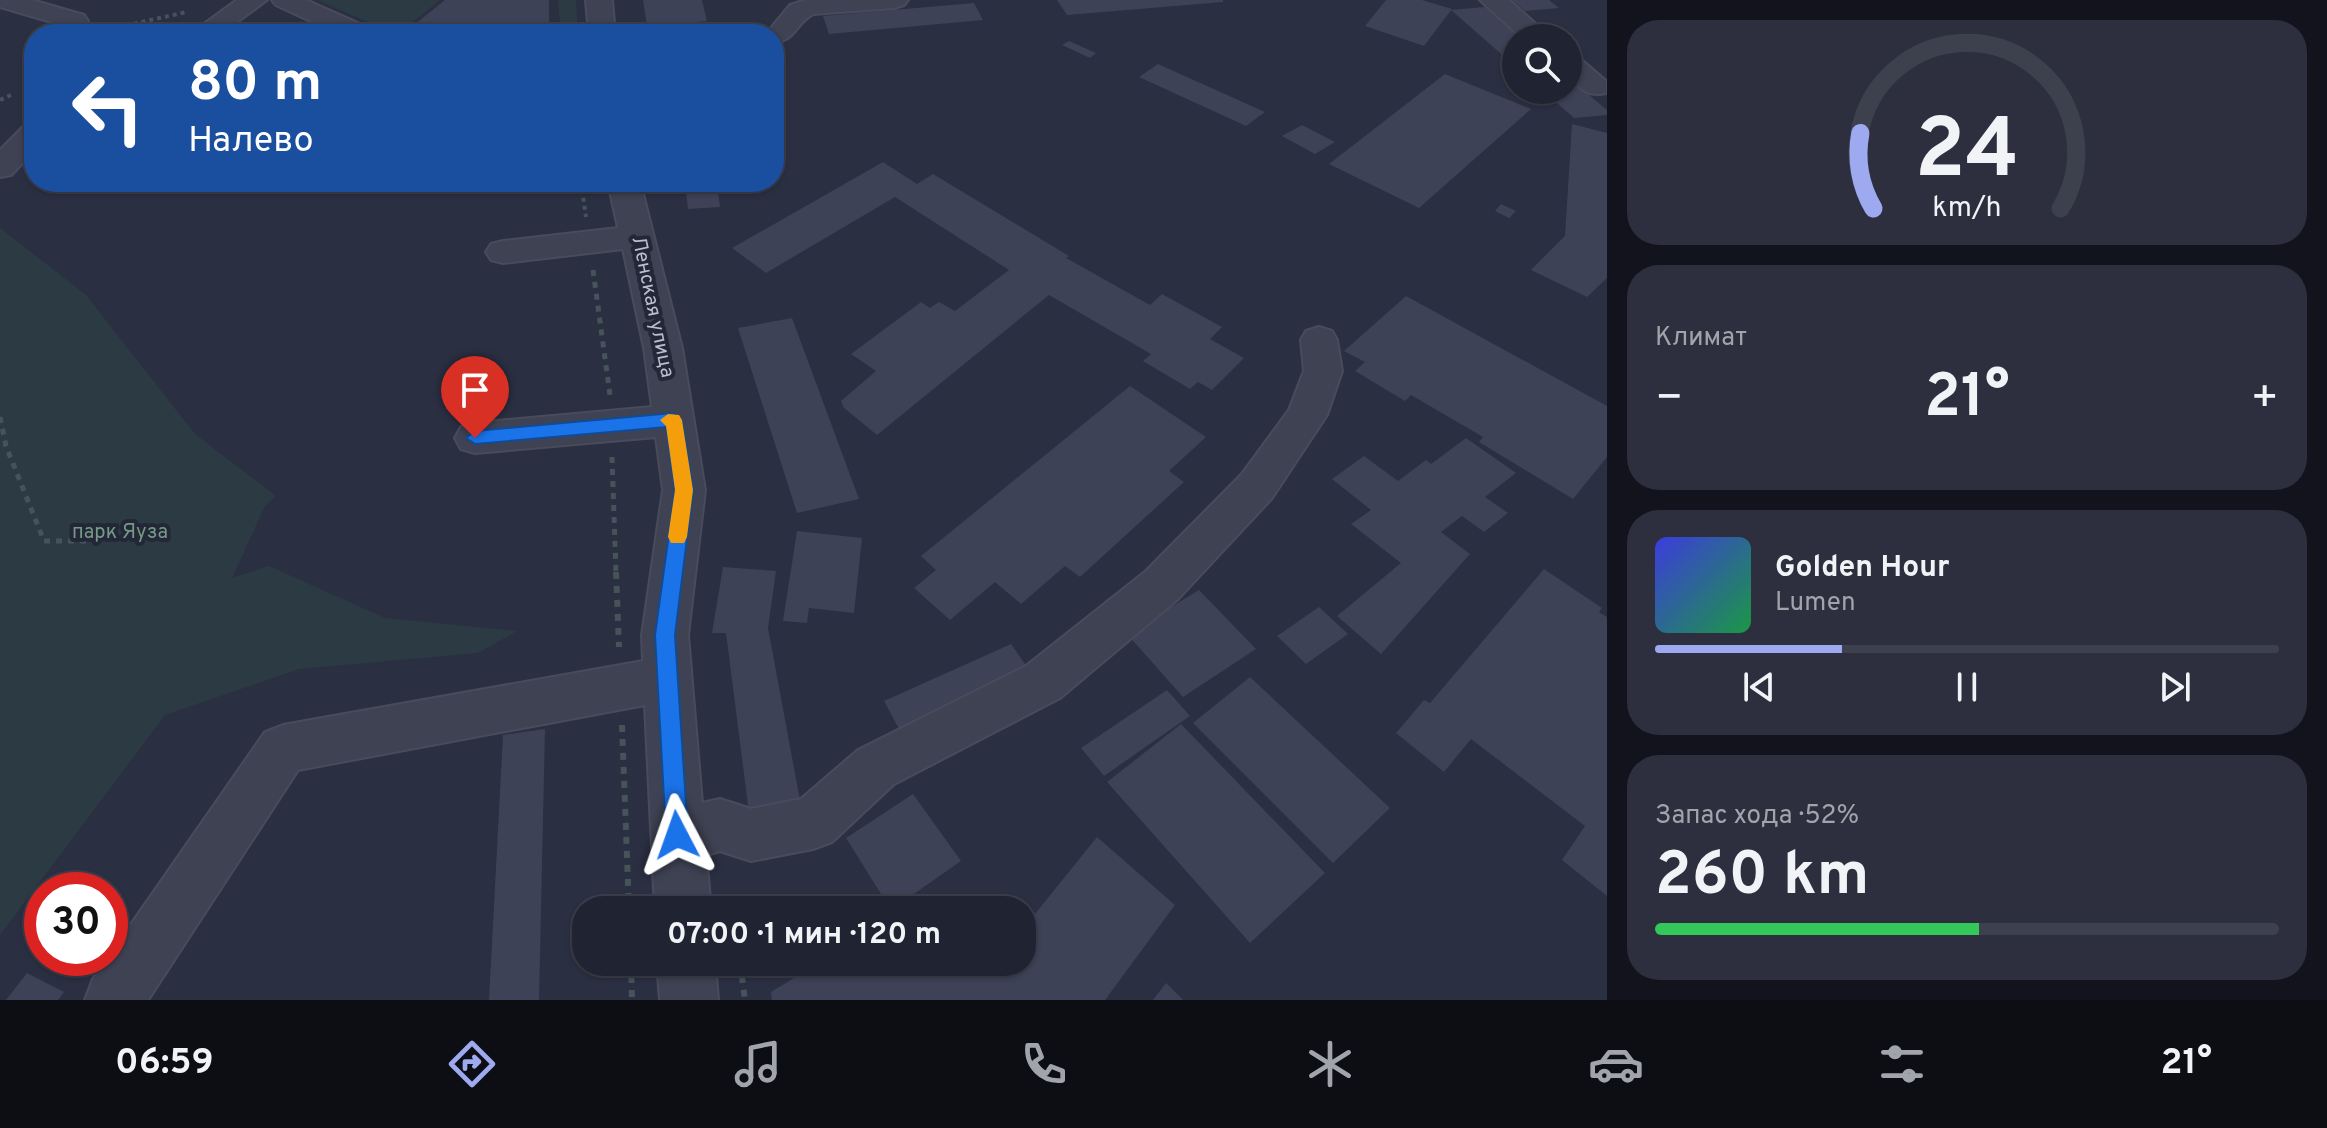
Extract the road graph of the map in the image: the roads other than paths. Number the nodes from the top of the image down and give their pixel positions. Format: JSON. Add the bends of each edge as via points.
{"nodes":[{"id":1,"x":5,"y":0,"type":"edge"},
{"id":2,"x":254,"y":0,"type":"edge"},
{"id":3,"x":285,"y":0,"type":"edge"},
{"id":4,"x":599,"y":0,"type":"edge"},
{"id":5,"x":895,"y":0,"type":"edge"},
{"id":6,"x":1493,"y":0,"type":"edge"},
{"id":7,"x":75,"y":21,"type":"road end"},
{"id":8,"x":196,"y":23,"type":"edge"},
{"id":9,"x":338,"y":24,"type":"edge"},
{"id":10,"x":601,"y":24,"type":"edge"},
{"id":11,"x":1521,"y":24,"type":"edge"},
{"id":12,"x":784,"y":29,"type":"edge"},
{"id":13,"x":1582,"y":75,"type":"edge"},
{"id":14,"x":1596,"y":87,"type":"dead end"},
{"id":15,"x":24,"y":134,"type":"edge"},
{"id":16,"x":0,"y":135,"type":"edge"},
{"id":17,"x":24,"y":143,"type":"edge"},
{"id":18,"x":0,"y":168,"type":"edge"},
{"id":19,"x":627,"y":192,"type":"edge"},
{"id":20,"x":638,"y":237,"type":"junction"},
{"id":21,"x":503,"y":252,"type":"dead end"},
{"id":22,"x":1319,"y":340,"type":"dead end"},
{"id":23,"x":673,"y":420,"type":"junction"},
{"id":24,"x":475,"y":438,"type":"dead end"},
{"id":25,"x":643,"y":683,"type":"junction"},
{"id":26,"x":677,"y":835,"type":"junction"},
{"id":27,"x":682,"y":896,"type":"edge"},
{"id":28,"x":687,"y":976,"type":"edge"},
{"id":29,"x":114,"y":1000,"type":"edge"},
{"id":30,"x":689,"y":1000,"type":"edge"}],
"edges":[{"from":1,"to":7,"type":"street"},
{"from":2,"to":8,"type":"street"},
{"from":3,"to":9,"type":"street"},
{"from":4,"to":10,"type":"street"},
{"from":5,"to":12,"type":"street","via":[[809,7]]},
{"from":6,"to":11,"type":"street"},
{"from":13,"to":14,"type":"street"},
{"from":15,"to":16,"type":"street"},
{"from":17,"to":18,"type":"street"},
{"from":19,"to":20,"type":"street","name":"Ленская улица"},
{"from":20,"to":21,"type":"street"},
{"from":20,"to":23,"type":"street","name":"Ленская улица"},
{"from":22,"to":26,"type":"street","via":[[1323,371],[1307,415],[1257,486],[1162,585],[1043,682],[876,767],[813,823],[751,835],[720,825]]},
{"from":23,"to":24,"type":"street"},
{"from":23,"to":25,"type":"street","name":"Ленская улица","via":[[684,490],[665,635]]},
{"from":25,"to":26,"type":"street","name":"Ленская улица"},
{"from":25,"to":29,"type":"street","via":[[283,749]]},
{"from":26,"to":27,"type":"street","name":"Ленская улица"},
{"from":28,"to":30,"type":"street"}]}
